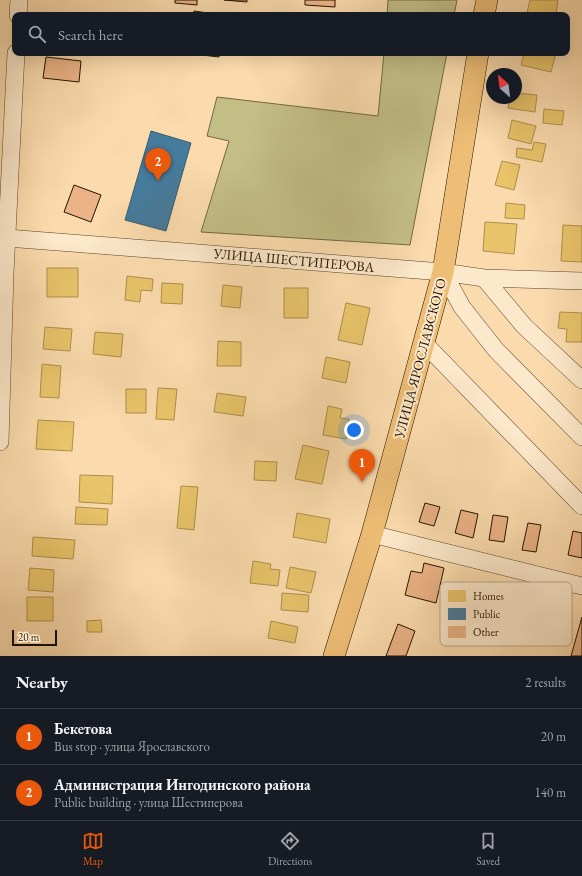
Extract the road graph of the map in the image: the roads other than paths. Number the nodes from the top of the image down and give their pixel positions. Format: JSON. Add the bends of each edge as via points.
{"nodes":[{"id":1,"x":19,"y":0,"type":"edge"},
{"id":2,"x":486,"y":0,"type":"edge"},
{"id":3,"x":18,"y":12,"type":"edge"},
{"id":4,"x":484,"y":12,"type":"edge"},
{"id":5,"x":16,"y":56,"type":"edge"},
{"id":6,"x":478,"y":56,"type":"edge"},
{"id":7,"x":7,"y":238,"type":"junction"},
{"id":8,"x":443,"y":272,"type":"junction"},
{"id":9,"x":2,"y":273,"type":"edge"},
{"id":10,"x":484,"y":278,"type":"junction"},
{"id":11,"x":582,"y":281,"type":"edge"},
{"id":12,"x":425,"y":344,"type":"junction"},
{"id":13,"x":582,"y":380,"type":"edge"},
{"id":14,"x":582,"y":437,"type":"edge"},
{"id":15,"x":0,"y":442,"type":"edge"},
{"id":16,"x":582,"y":506,"type":"edge"},
{"id":17,"x":372,"y":534,"type":"junction"},
{"id":18,"x":566,"y":582,"type":"edge"},
{"id":19,"x":572,"y":584,"type":"edge"},
{"id":20,"x":582,"y":586,"type":"edge"},
{"id":21,"x":334,"y":656,"type":"edge"}],
"edges":[{"from":1,"to":3,"type":"street"},
{"from":2,"to":4,"type":"main road"},
{"from":5,"to":7,"type":"street"},
{"from":6,"to":8,"type":"main road","name":"УЛИЦА ЯРОСЛАВСКОГО"},
{"from":7,"to":8,"type":"street","name":"УЛИЦА ШЕСТИПЕРОВА"},
{"from":7,"to":9,"type":"street"},
{"from":8,"to":10,"type":"street","name":"УЛИЦА ШЕСТИПЕРОВА"},
{"from":8,"to":12,"type":"main road","name":"УЛИЦА ЯРОСЛАВСКОГО"},
{"from":8,"to":14,"type":"street","via":[[462,307],[496,350]]},
{"from":9,"to":15,"type":"street"},
{"from":10,"to":11,"type":"street","name":"УЛИЦА ШЕСТИПЕРОВА"},
{"from":10,"to":13,"type":"street","via":[[524,326]]},
{"from":12,"to":16,"type":"street"},
{"from":12,"to":17,"type":"main road","name":"УЛИЦА ЯРОСЛАВСКОГО"},
{"from":17,"to":18,"type":"street"},
{"from":17,"to":21,"type":"main road","name":"УЛИЦА ЯРОСЛАВСКОГО"},
{"from":19,"to":20,"type":"street"}]}
